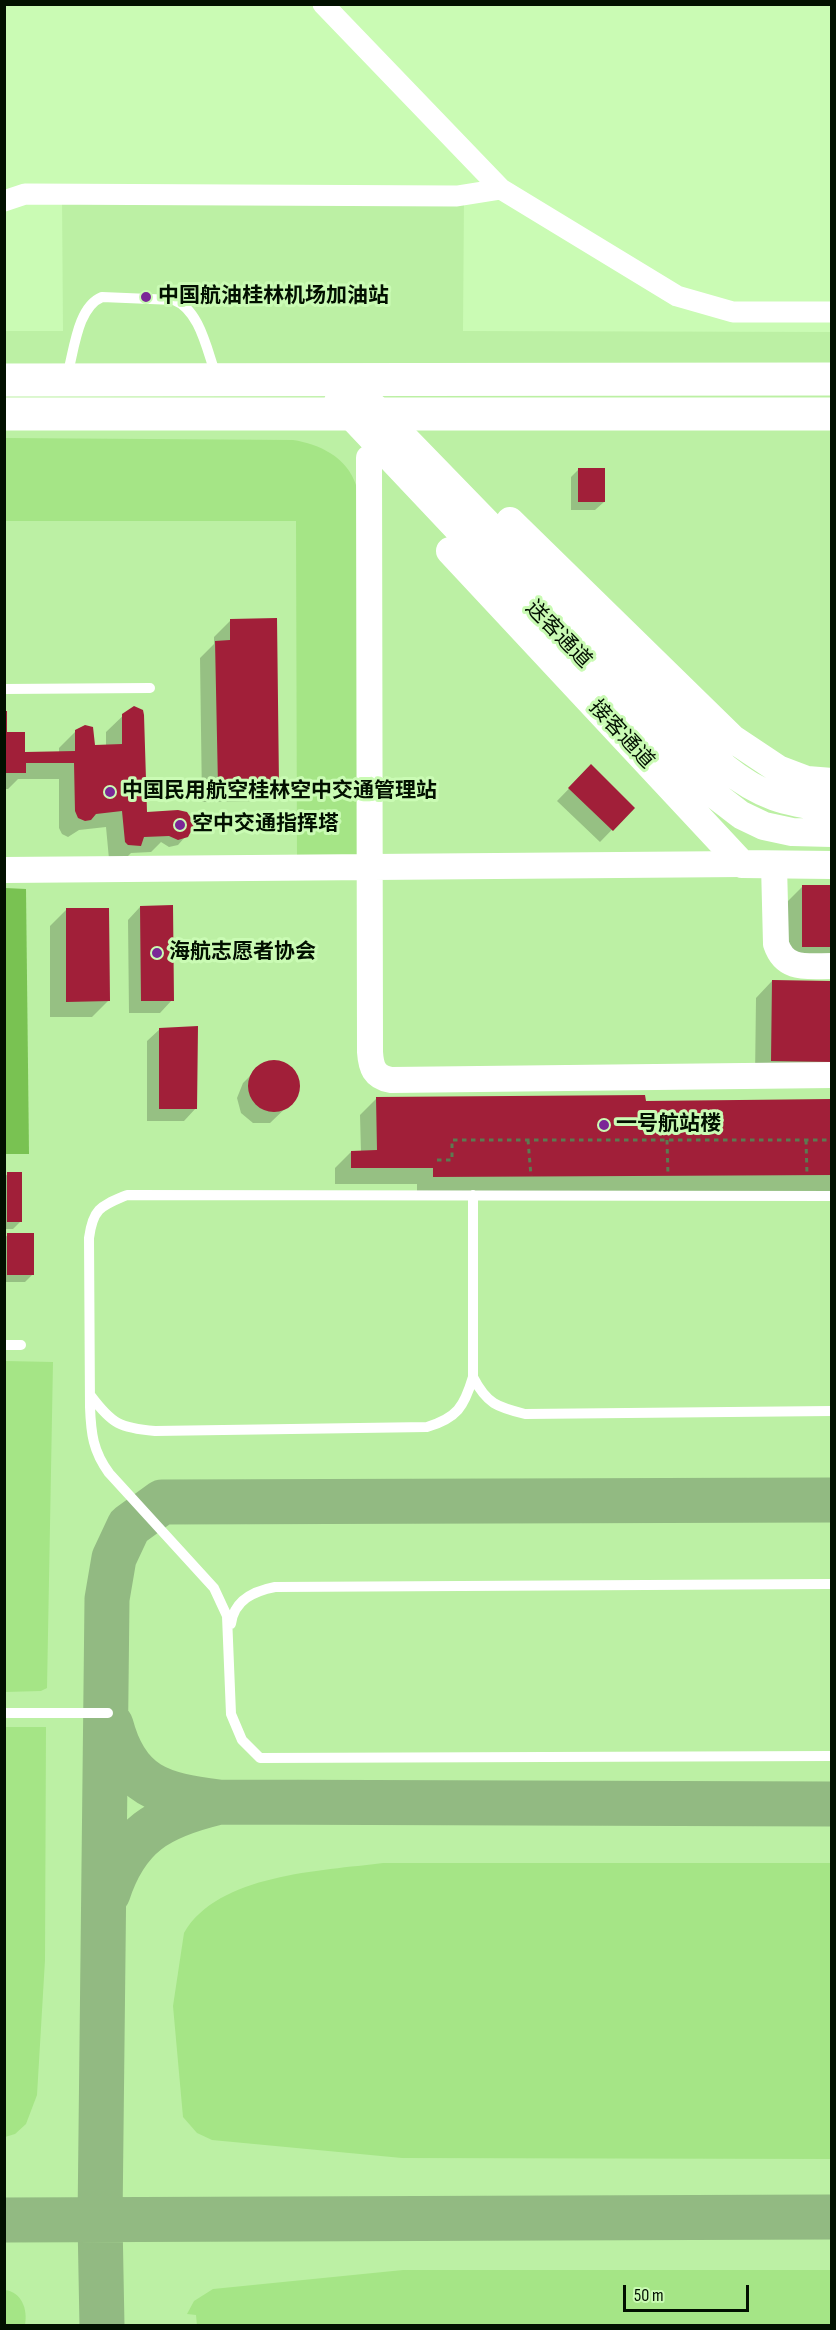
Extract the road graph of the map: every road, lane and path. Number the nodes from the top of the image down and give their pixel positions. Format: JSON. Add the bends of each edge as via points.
{"nodes":[{"id":1,"x":323,"y":4,"type":"edge"},
{"id":2,"x":501,"y":189,"type":"junction"},
{"id":3,"x":4,"y":201,"type":"edge"},
{"id":4,"x":831,"y":312,"type":"edge"},
{"id":5,"x":218,"y":378,"type":"junction"},
{"id":6,"x":831,"y":379,"type":"edge"},
{"id":7,"x":4,"y":380,"type":"edge"},
{"id":8,"x":66,"y":380,"type":"junction"},
{"id":9,"x":332,"y":380,"type":"junction"},
{"id":10,"x":4,"y":414,"type":"edge"},
{"id":11,"x":348,"y":414,"type":"junction"},
{"id":12,"x":831,"y":414,"type":"edge"},
{"id":13,"x":373,"y":436,"type":"junction"},
{"id":14,"x":447,"y":483,"type":"junction"},
{"id":15,"x":597,"y":657,"type":"junction"},
{"id":16,"x":150,"y":688,"type":"dead end"},
{"id":17,"x":4,"y":689,"type":"edge"},
{"id":18,"x":831,"y":782,"type":"edge"},
{"id":19,"x":831,"y":809,"type":"edge"},
{"id":20,"x":831,"y":833,"type":"edge"},
{"id":21,"x":742,"y":864,"type":"junction"},
{"id":22,"x":774,"y":865,"type":"junction"},
{"id":23,"x":831,"y":865,"type":"edge"},
{"id":24,"x":371,"y":867,"type":"junction"},
{"id":25,"x":4,"y":870,"type":"edge"},
{"id":26,"x":831,"y":966,"type":"edge"},
{"id":27,"x":831,"y":1075,"type":"edge"},
{"id":28,"x":528,"y":1140,"type":"junction"},
{"id":29,"x":667,"y":1140,"type":"junction"},
{"id":30,"x":806,"y":1140,"type":"junction"},
{"id":31,"x":831,"y":1140,"type":"edge"},
{"id":32,"x":437,"y":1160,"type":"dead end"},
{"id":33,"x":531,"y":1176,"type":"dead end"},
{"id":34,"x":668,"y":1176,"type":"dead end"},
{"id":35,"x":807,"y":1176,"type":"dead end"},
{"id":36,"x":473,"y":1195,"type":"junction"},
{"id":37,"x":831,"y":1196,"type":"edge"},
{"id":38,"x":4,"y":1345,"type":"edge"},
{"id":39,"x":21,"y":1345,"type":"dead end"},
{"id":40,"x":473,"y":1377,"type":"junction"},
{"id":41,"x":90,"y":1396,"type":"junction"},
{"id":42,"x":831,"y":1411,"type":"edge"},
{"id":43,"x":831,"y":1584,"type":"edge"},
{"id":44,"x":229,"y":1636,"type":"junction"},
{"id":45,"x":4,"y":1713,"type":"edge"},
{"id":46,"x":108,"y":1713,"type":"dead end"},
{"id":47,"x":831,"y":1756,"type":"edge"}],
"edges":[{"from":1,"to":2,"type":"street"},
{"from":2,"to":3,"type":"street","via":[[457,196],[25,194]]},
{"from":2,"to":4,"type":"street","via":[[677,296],[733,312]]},
{"from":5,"to":8,"type":"highway"},
{"from":5,"to":8,"type":"lane","via":[[194,317],[184,304],[174,300],[102,297],[85,311]]},
{"from":5,"to":9,"type":"highway"},
{"from":6,"to":9,"type":"highway"},
{"from":7,"to":8,"type":"highway"},
{"from":9,"to":11,"type":"main road"},
{"from":9,"to":13,"type":"main road","name":"送客通道"},
{"from":10,"to":11,"type":"highway"},
{"from":11,"to":13,"type":"highway"},
{"from":12,"to":13,"type":"highway"},
{"from":13,"to":14,"type":"main road","name":"送客通道"},
{"from":13,"to":15,"type":"main road","name":"送客通道"},
{"from":13,"to":21,"type":"main road","name":"接客通道","via":[[398,495]]},
{"from":13,"to":24,"type":"street"},
{"from":14,"to":15,"type":"main road","name":"送客通道"},
{"from":14,"to":18,"type":"main road","via":[[505,516],[733,739],[778,769],[807,780]]},
{"from":15,"to":19,"type":"main road","name":"送客通道","via":[[744,783],[760,793],[795,804]]},
{"from":15,"to":20,"type":"main road","name":"送客通道","via":[[716,795],[741,815],[776,829]]},
{"from":16,"to":17,"type":"lane"},
{"from":21,"to":22,"type":"main road"},
{"from":21,"to":24,"type":"street"},
{"from":22,"to":23,"type":"main road"},
{"from":22,"to":26,"type":"street","via":[[776,944],[781,956],[793,965]]},
{"from":24,"to":25,"type":"street"},
{"from":24,"to":27,"type":"street","via":[[370,1052],[371,1067],[384,1079]]},
{"from":28,"to":29,"type":"path"},
{"from":28,"to":32,"type":"path","via":[[452,1140],[452,1160]]},
{"from":28,"to":33,"type":"path"},
{"from":29,"to":30,"type":"path"},
{"from":29,"to":34,"type":"path"},
{"from":30,"to":31,"type":"path"},
{"from":30,"to":35,"type":"path"},
{"from":36,"to":37,"type":"lane"},
{"from":36,"to":40,"type":"lane"},
{"from":36,"to":41,"type":"lane","via":[[127,1195],[103,1205],[92,1219],[89,1238]]},
{"from":38,"to":39,"type":"lane"},
{"from":40,"to":41,"type":"lane","via":[[467,1400],[449,1420],[427,1427],[155,1431],[125,1428],[107,1417]]},
{"from":40,"to":42,"type":"lane","via":[[481,1392],[497,1407],[525,1413]]},
{"from":41,"to":44,"type":"lane","via":[[97,1457],[214,1588],[227,1616]]},
{"from":43,"to":44,"type":"lane","via":[[275,1587],[259,1590],[241,1602],[232,1614]]},
{"from":44,"to":47,"type":"lane","via":[[231,1714],[242,1740],[260,1758]]},
{"from":45,"to":46,"type":"lane"}]}
